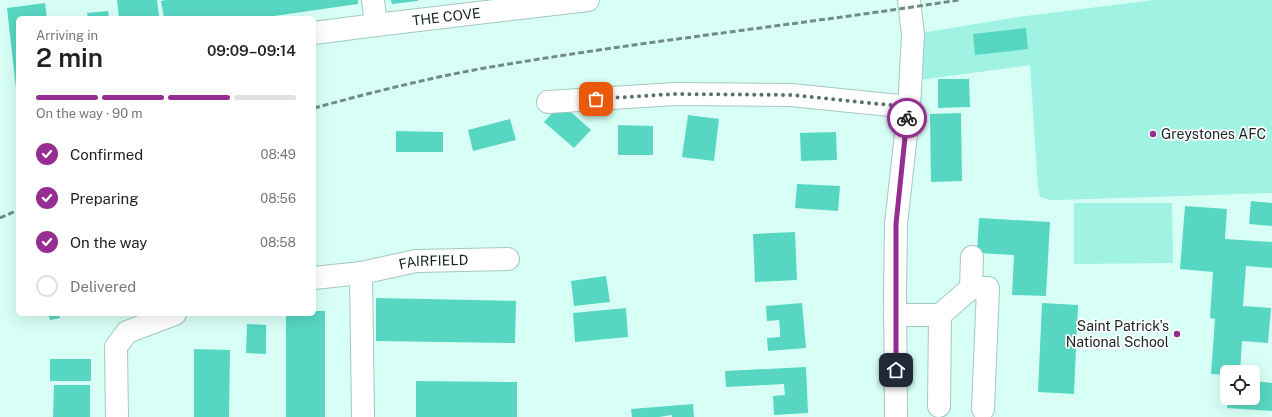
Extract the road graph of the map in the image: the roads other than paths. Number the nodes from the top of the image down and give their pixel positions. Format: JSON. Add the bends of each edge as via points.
{"nodes":[{"id":1,"x":373,"y":0,"type":"edge"},
{"id":2,"x":588,"y":0,"type":"edge"},
{"id":3,"x":909,"y":0,"type":"edge"},
{"id":4,"x":376,"y":25,"type":"junction"},
{"id":5,"x":316,"y":33,"type":"edge"},
{"id":6,"x":548,"y":102,"type":"dead end"},
{"id":7,"x":909,"y":107,"type":"junction"},
{"id":8,"x":972,"y":257,"type":"dead end"},
{"id":9,"x":508,"y":259,"type":"dead end"},
{"id":10,"x":361,"y":273,"type":"junction"},
{"id":11,"x":316,"y":278,"type":"edge"},
{"id":12,"x":971,"y":288,"type":"junction"},
{"id":13,"x":895,"y":315,"type":"junction"},
{"id":14,"x":940,"y":315,"type":"junction"},
{"id":15,"x":170,"y":316,"type":"edge"},
{"id":16,"x":938,"y":406,"type":"dead end"},
{"id":17,"x":983,"y":409,"type":"dead end"},
{"id":18,"x":117,"y":417,"type":"edge"},
{"id":19,"x":363,"y":417,"type":"edge"},
{"id":20,"x":896,"y":417,"type":"edge"}],
"edges":[{"from":1,"to":4,"type":"street"},
{"from":2,"to":4,"type":"street","name":"THE COVE"},
{"from":3,"to":7,"type":"street","via":[[913,35]]},
{"from":4,"to":5,"type":"street","name":"THE COVE"},
{"from":6,"to":7,"type":"street","via":[[674,94],[792,95]]},
{"from":7,"to":13,"type":"street","via":[[897,210]]},
{"from":8,"to":12,"type":"street"},
{"from":9,"to":10,"type":"street","name":"FAIRFIELD","via":[[416,261]]},
{"from":10,"to":11,"type":"street","name":"FAIRFIELD"},
{"from":10,"to":19,"type":"street"},
{"from":12,"to":14,"type":"street"},
{"from":12,"to":17,"type":"street","via":[[988,288]]},
{"from":13,"to":14,"type":"street"},
{"from":13,"to":20,"type":"street"},
{"from":14,"to":16,"type":"street"},
{"from":15,"to":18,"type":"street","via":[[127,332],[116,347]]}]}
